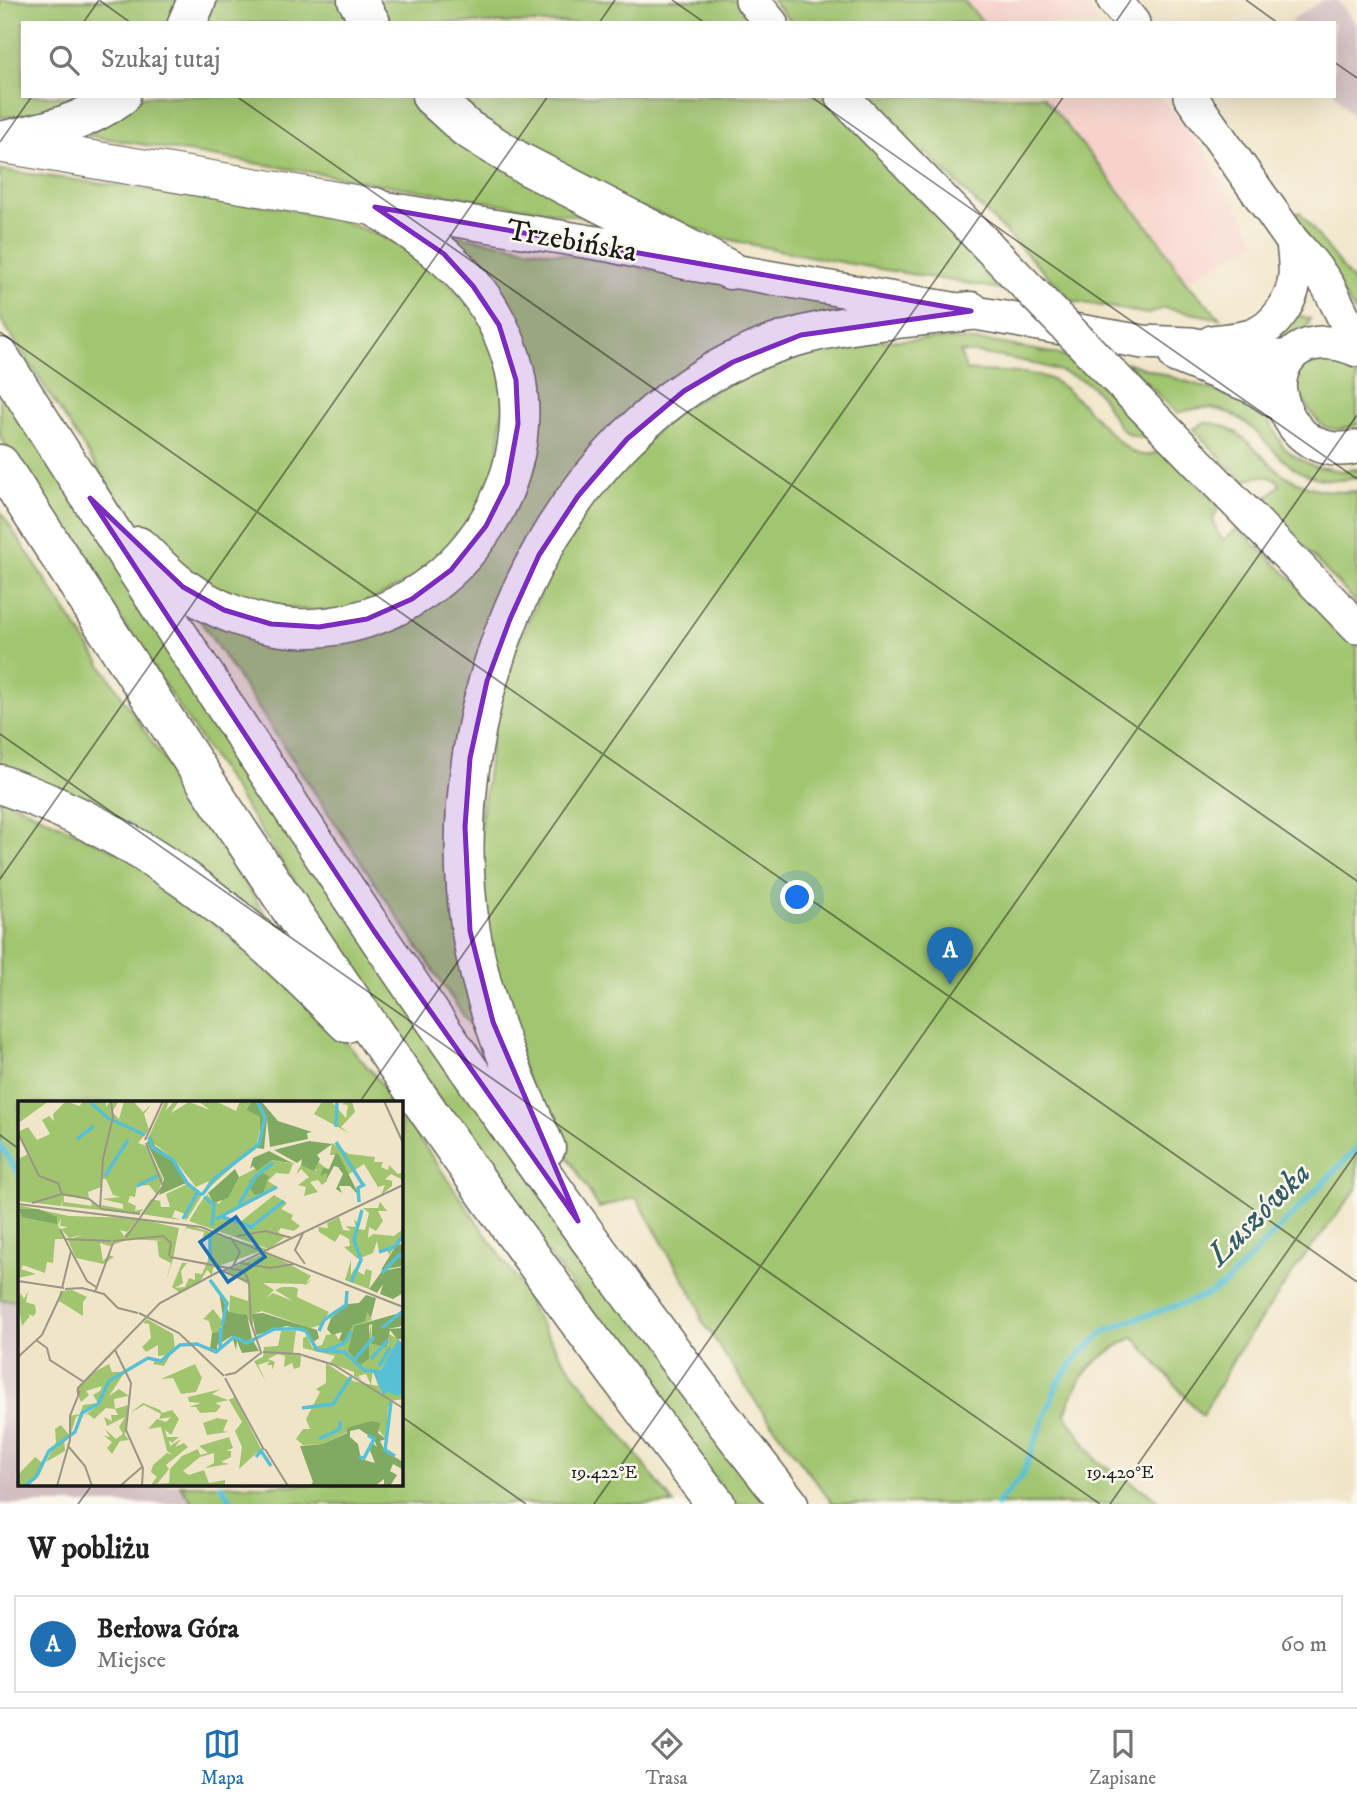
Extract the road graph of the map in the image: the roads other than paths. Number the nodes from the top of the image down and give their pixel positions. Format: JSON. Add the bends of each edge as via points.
{"nodes":[{"id":1,"x":197,"y":0,"type":"edge"},
{"id":2,"x":357,"y":0,"type":"edge"},
{"id":3,"x":752,"y":0,"type":"edge"},
{"id":4,"x":1114,"y":0,"type":"edge"},
{"id":5,"x":188,"y":21,"type":"edge"},
{"id":6,"x":370,"y":21,"type":"edge"},
{"id":7,"x":769,"y":21,"type":"edge"},
{"id":8,"x":1131,"y":21,"type":"edge"},
{"id":9,"x":118,"y":98,"type":"edge"},
{"id":10,"x":433,"y":98,"type":"edge"},
{"id":11,"x":844,"y":98,"type":"edge"},
{"id":12,"x":1191,"y":98,"type":"edge"},
{"id":13,"x":0,"y":143,"type":"edge"},
{"id":14,"x":375,"y":206,"type":"junction"},
{"id":15,"x":1293,"y":242,"type":"junction"},
{"id":16,"x":730,"y":270,"type":"junction"},
{"id":17,"x":971,"y":311,"type":"junction"},
{"id":18,"x":1357,"y":340,"type":"edge"},
{"id":19,"x":1143,"y":342,"type":"junction"},
{"id":20,"x":1191,"y":344,"type":"junction"},
{"id":21,"x":1303,"y":349,"type":"junction"},
{"id":22,"x":1357,"y":350,"type":"edge"},
{"id":23,"x":0,"y":357,"type":"edge"},
{"id":24,"x":1284,"y":407,"type":"junction"},
{"id":25,"x":1357,"y":447,"type":"edge"},
{"id":26,"x":0,"y":464,"type":"edge"},
{"id":27,"x":90,"y":498,"type":"junction"},
{"id":28,"x":1357,"y":627,"type":"edge"},
{"id":29,"x":0,"y":784,"type":"edge"},
{"id":30,"x":420,"y":1097,"type":"junction"},
{"id":31,"x":578,"y":1221,"type":"junction"},
{"id":32,"x":716,"y":1504,"type":"edge"},
{"id":33,"x":789,"y":1504,"type":"edge"}],
"edges":[{"from":1,"to":5,"type":"highway"},
{"from":2,"to":6,"type":"highway"},
{"from":3,"to":7,"type":"main road"},
{"from":4,"to":8,"type":"main road"},
{"from":9,"to":13,"type":"highway","via":[[62,127]]},
{"from":10,"to":16,"type":"highway","via":[[466,128],[520,162]]},
{"from":11,"to":28,"type":"main road","bridge":true},
{"from":12,"to":15,"type":"main road"},
{"from":13,"to":14,"type":"main road","name":"Trzebińska"},
{"from":14,"to":16,"type":"main road","name":"Trzebińska"},
{"from":14,"to":27,"type":"highway","via":[[444,254],[473,286],[499,326],[516,380],[518,424],[507,484],[486,526],[451,570],[412,599],[367,619],[319,627],[271,624],[224,610],[183,587]]},
{"from":15,"to":18,"type":"main road","via":[[1328,286]]},
{"from":15,"to":20,"type":"main road","via":[[1293,288],[1273,322],[1249,337]]},
{"from":15,"to":21,"type":"main road","via":[[1312,295],[1316,322]]},
{"from":16,"to":17,"type":"main road","name":"Trzebińska"},
{"from":17,"to":19,"type":"main road","name":"Trzebińska"},
{"from":17,"to":31,"type":"highway","via":[[801,335],[733,362],[684,391],[628,439],[578,496],[539,555],[510,619],[483,693],[468,770],[465,864],[470,931],[502,1046]]},
{"from":19,"to":20,"type":"main road","name":"Trzebińska"},
{"from":19,"to":24,"type":"main road","name":"Trzebińska","via":[[1253,387]]},
{"from":20,"to":21,"type":"main road","name":"Trzebińska","via":[[1265,359]]},
{"from":21,"to":22,"type":"main road","name":"Trzebińska","via":[[1329,341]]},
{"from":21,"to":24,"type":"main road","via":[[1285,363],[1279,383]]},
{"from":23,"to":27,"type":"highway"},
{"from":24,"to":25,"type":"main road","via":[[1293,425],[1315,444],[1338,450]]},
{"from":26,"to":30,"type":"highway","via":[[253,852]]},
{"from":27,"to":31,"type":"highway","via":[[367,920]]},
{"from":29,"to":30,"type":"highway","via":[[92,823],[204,892],[299,974]]},
{"from":30,"to":32,"type":"highway"},
{"from":31,"to":33,"type":"highway"}]}
